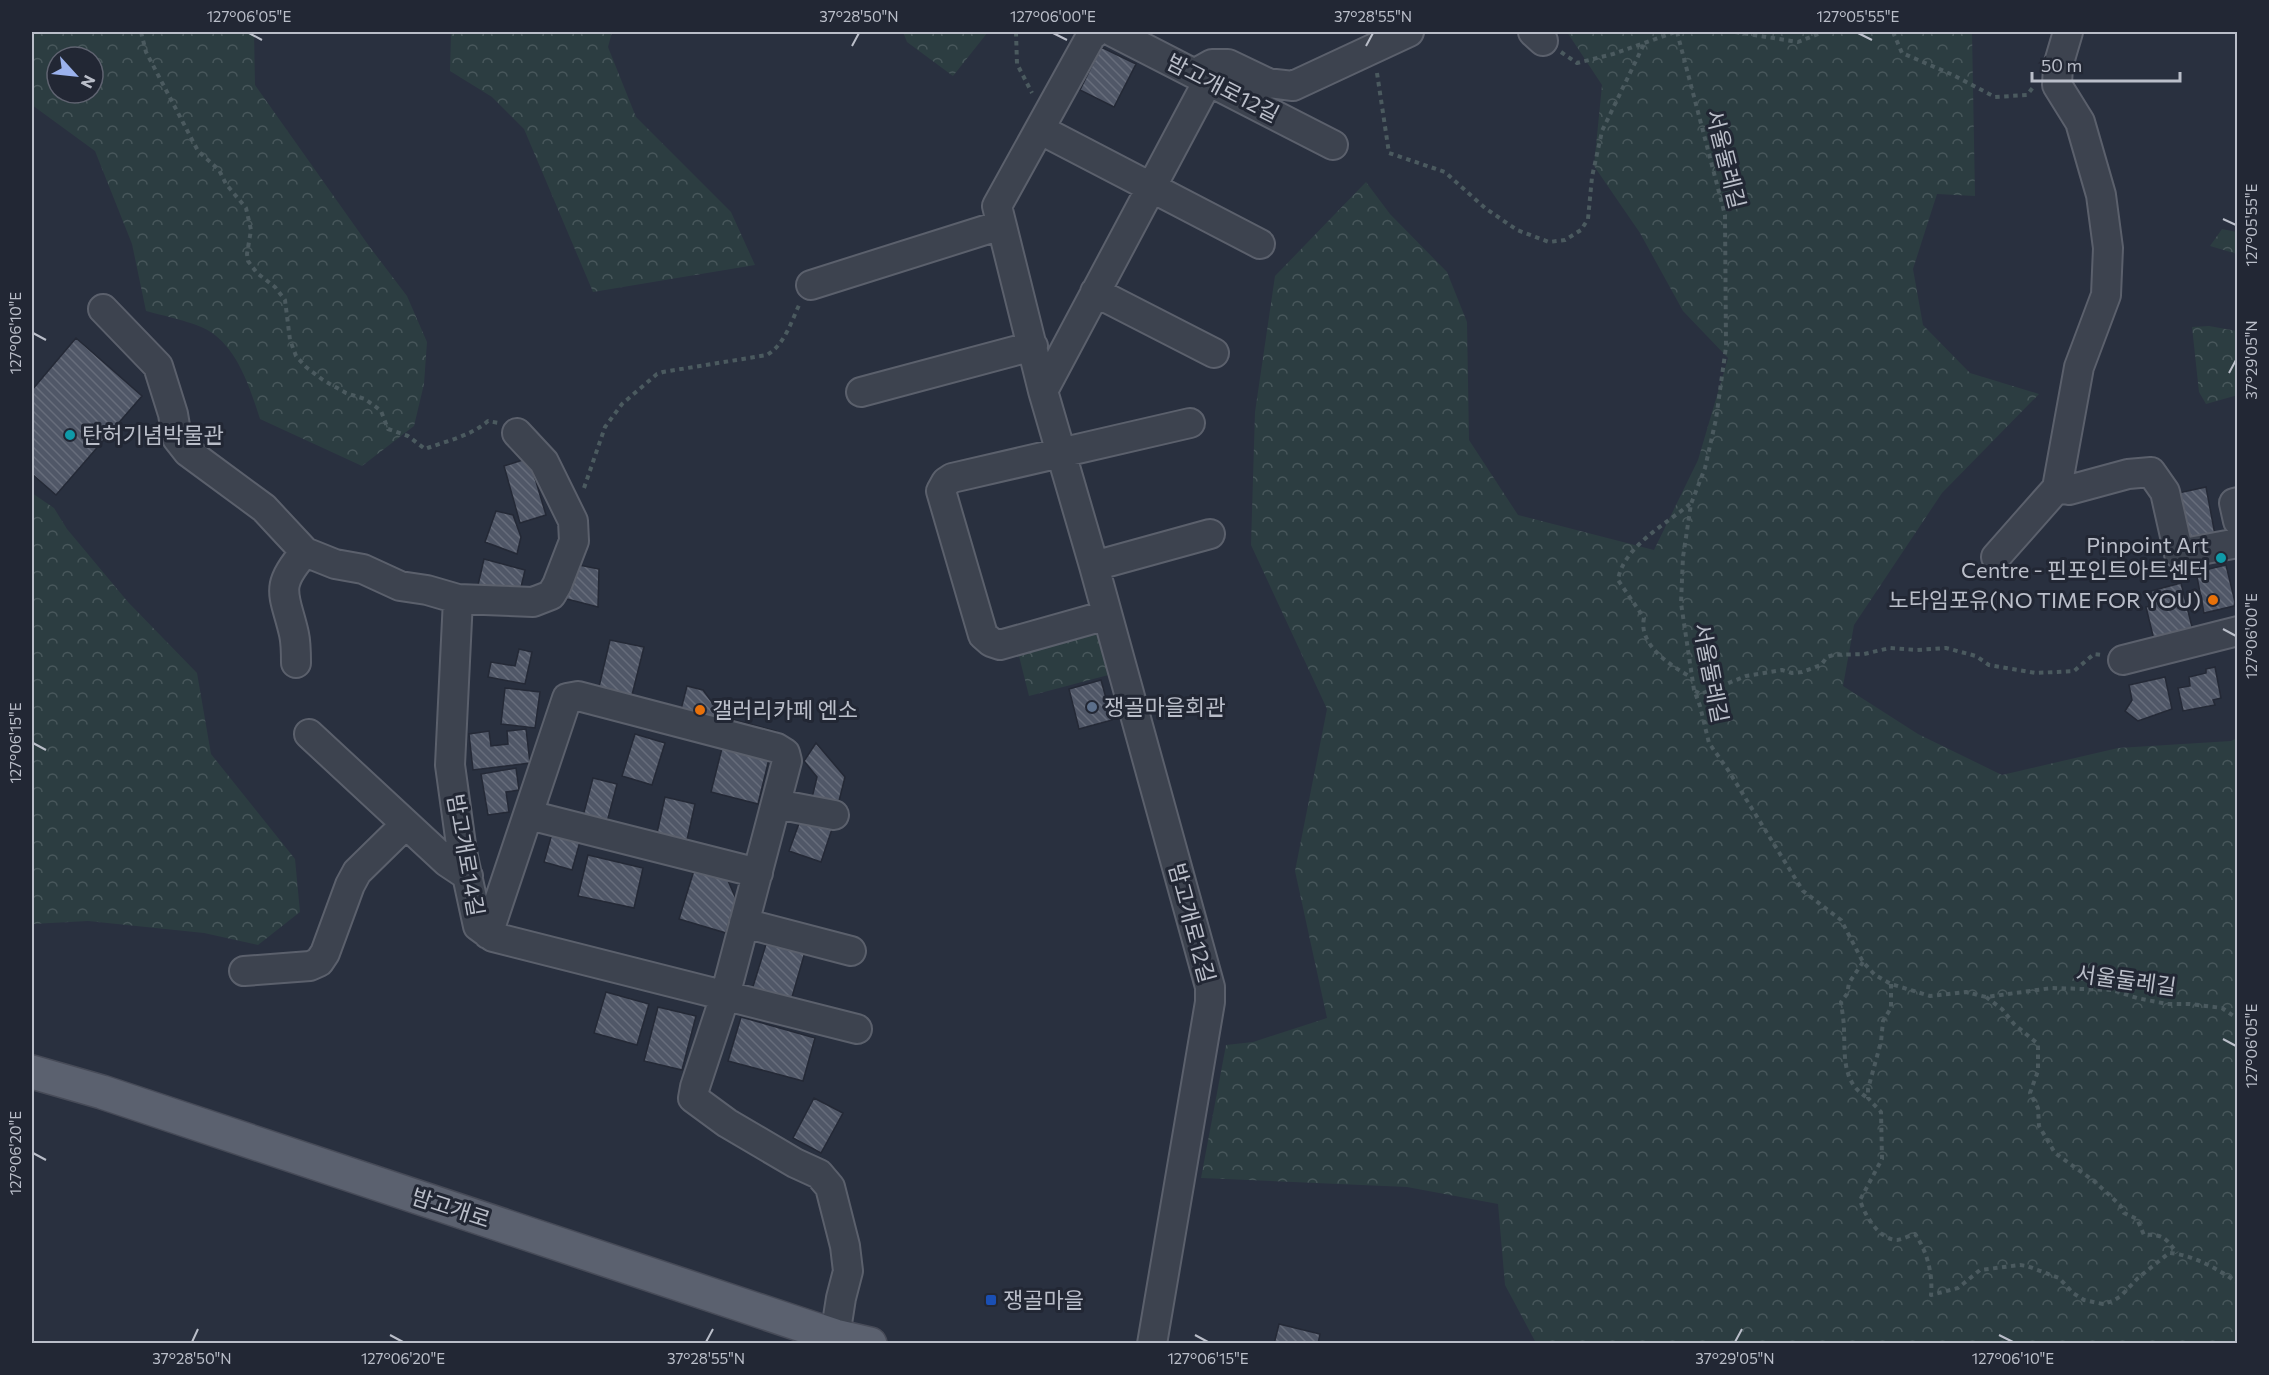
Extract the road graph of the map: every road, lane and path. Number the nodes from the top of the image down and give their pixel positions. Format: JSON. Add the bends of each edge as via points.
{"nodes":[{"id":1,"x":141,"y":32,"type":"edge"},
{"id":2,"x":1016,"y":32,"type":"edge"},
{"id":3,"x":1096,"y":32,"type":"edge"},
{"id":4,"x":1113,"y":32,"type":"edge"},
{"id":5,"x":1409,"y":32,"type":"edge"},
{"id":6,"x":1676,"y":32,"type":"edge"},
{"id":7,"x":1735,"y":32,"type":"edge"},
{"id":8,"x":1823,"y":32,"type":"edge"},
{"id":9,"x":1893,"y":32,"type":"edge"},
{"id":10,"x":1538,"y":36,"type":"edge"},
{"id":11,"x":1645,"y":42,"type":"junction"},
{"id":12,"x":2065,"y":42,"type":"edge"},
{"id":13,"x":1373,"y":48,"type":"junction"},
{"id":14,"x":1202,"y":76,"type":"junction"},
{"id":15,"x":1043,"y":125,"type":"junction"},
{"id":16,"x":1333,"y":145,"type":"dead end"},
{"id":17,"x":1152,"y":187,"type":"junction"},
{"id":18,"x":1001,"y":225,"type":"junction"},
{"id":19,"x":1260,"y":244,"type":"dead end"},
{"id":20,"x":811,"y":285,"type":"joint"},
{"id":21,"x":1095,"y":292,"type":"junction"},
{"id":22,"x":103,"y":309,"type":"dead end"},
{"id":23,"x":1033,"y":346,"type":"junction"},
{"id":24,"x":1214,"y":353,"type":"dead end"},
{"id":25,"x":1043,"y":391,"type":"junction"},
{"id":26,"x":861,"y":392,"type":"dead end"},
{"id":27,"x":1190,"y":423,"type":"dead end"},
{"id":28,"x":517,"y":433,"type":"joint"},
{"id":29,"x":1061,"y":452,"type":"junction"},
{"id":30,"x":2057,"y":488,"type":"junction"},
{"id":31,"x":2238,"y":502,"type":"edge"},
{"id":32,"x":1691,"y":504,"type":"junction"},
{"id":33,"x":573,"y":521,"type":"junction"},
{"id":34,"x":2238,"y":521,"type":"edge"},
{"id":35,"x":1210,"y":534,"type":"dead end"},
{"id":36,"x":2238,"y":543,"type":"edge"},
{"id":37,"x":305,"y":552,"type":"junction"},
{"id":38,"x":1996,"y":557,"type":"dead end"},
{"id":39,"x":1094,"y":566,"type":"junction"},
{"id":40,"x":458,"y":599,"type":"junction"},
{"id":41,"x":1107,"y":615,"type":"junction"},
{"id":42,"x":2238,"y":631,"type":"edge"},
{"id":43,"x":2123,"y":660,"type":"joint"},
{"id":44,"x":296,"y":663,"type":"dead end"},
{"id":45,"x":1692,"y":678,"type":"junction"},
{"id":46,"x":1694,"y":690,"type":"junction"},
{"id":47,"x":309,"y":734,"type":"dead end"},
{"id":48,"x":776,"y":804,"type":"junction"},
{"id":49,"x":529,"y":815,"type":"junction"},
{"id":50,"x":834,"y":815,"type":"dead end"},
{"id":51,"x":406,"y":824,"type":"junction"},
{"id":52,"x":758,"y":873,"type":"junction"},
{"id":53,"x":468,"y":876,"type":"junction"},
{"id":54,"x":744,"y":924,"type":"junction"},
{"id":55,"x":488,"y":934,"type":"junction"},
{"id":56,"x":851,"y":951,"type":"dead end"},
{"id":57,"x":1863,"y":962,"type":"junction"},
{"id":58,"x":244,"y":971,"type":"dead end"},
{"id":59,"x":1891,"y":984,"type":"junction"},
{"id":60,"x":725,"y":996,"type":"junction"},
{"id":61,"x":1986,"y":997,"type":"junction"},
{"id":62,"x":2238,"y":1019,"type":"edge"},
{"id":63,"x":857,"y":1029,"type":"dead end"},
{"id":64,"x":32,"y":1072,"type":"edge"},
{"id":65,"x":1868,"y":1098,"type":"junction"},
{"id":66,"x":2177,"y":1254,"type":"junction"},
{"id":67,"x":2238,"y":1282,"type":"edge"},
{"id":68,"x":835,"y":1341,"type":"edge"},
{"id":69,"x":870,"y":1344,"type":"edge"},
{"id":70,"x":1152,"y":1344,"type":"edge"}],
"edges":[{"from":1,"to":28,"type":"path","via":[[146,52],[198,151],[219,170],[246,208],[251,230],[248,261],[285,300],[290,340],[306,367],[376,407],[388,429],[408,436],[425,449],[453,441],[488,421]]},
{"from":2,"to":15,"type":"path","via":[[1017,64]]},
{"from":3,"to":15,"type":"street","name":"밤고개로12길"},
{"from":4,"to":14,"type":"street","name":"밤고개로12길"},
{"from":5,"to":13,"type":"street"},
{"from":6,"to":11,"type":"path"},
{"from":6,"to":32,"type":"path","name":"서울둘레길","via":[[1725,215],[1726,347],[1716,420],[1705,468]]},
{"from":7,"to":8,"type":"path","via":[[1798,42]]},
{"from":9,"to":12,"type":"path","via":[[1902,53],[1995,97],[2027,95]]},
{"from":10,"to":11,"type":"path","via":[[1577,63]]},
{"from":11,"to":13,"type":"path","via":[[1602,131],[1588,219],[1581,230],[1565,240],[1550,242],[1517,230],[1445,172],[1389,153]]},
{"from":12,"to":30,"type":"street","via":[[2057,85],[2080,122],[2101,195],[2108,248],[2106,295],[2079,366]]},
{"from":13,"to":14,"type":"street","via":[[1293,86],[1268,84],[1228,64],[1212,64]]},
{"from":14,"to":16,"type":"street","name":"밤고개로12길"},
{"from":14,"to":17,"type":"street"},
{"from":15,"to":17,"type":"street"},
{"from":15,"to":18,"type":"street","name":"밤고개로12길","via":[[997,206]]},
{"from":17,"to":19,"type":"street"},
{"from":17,"to":21,"type":"street"},
{"from":18,"to":20,"type":"street"},
{"from":18,"to":23,"type":"street","name":"밤고개로12길"},
{"from":20,"to":33,"type":"path","via":[[777,349],[767,355],[657,374],[622,404],[605,427]]},
{"from":21,"to":24,"type":"street"},
{"from":21,"to":25,"type":"street"},
{"from":22,"to":37,"type":"street","via":[[158,366],[177,438],[188,452],[264,508]]},
{"from":23,"to":25,"type":"street","name":"밤고개로12길"},
{"from":23,"to":26,"type":"street"},
{"from":25,"to":29,"type":"street","name":"밤고개로12길"},
{"from":27,"to":29,"type":"street"},
{"from":28,"to":33,"type":"street","via":[[544,462]]},
{"from":29,"to":39,"type":"street","name":"밤고개로12길"},
{"from":29,"to":41,"type":"street","via":[[952,477],[941,491],[983,634],[991,642],[1000,645]]},
{"from":30,"to":36,"type":"street","via":[[2069,490],[2151,472],[2165,492],[2179,554]]},
{"from":30,"to":38,"type":"street"},
{"from":31,"to":34,"type":"street","via":[[2234,503]]},
{"from":32,"to":45,"type":"path","name":"서울둘레길","via":[[1681,603]]},
{"from":32,"to":45,"type":"path","via":[[1637,547],[1620,569],[1618,580],[1644,618],[1641,628],[1649,644]]},
{"from":33,"to":40,"type":"street","via":[[574,541],[551,595],[533,602]]},
{"from":35,"to":39,"type":"street"},
{"from":37,"to":40,"type":"street","via":[[335,564],[363,569],[400,586]]},
{"from":37,"to":44,"type":"street","via":[[284,584],[283,599],[294,635]]},
{"from":39,"to":41,"type":"street","name":"밤고개로12길"},
{"from":40,"to":53,"type":"street","name":"밤고개로14길","via":[[450,765]]},
{"from":41,"to":70,"type":"street","name":"밤고개로12길","via":[[1210,987]]},
{"from":42,"to":43,"type":"street"},
{"from":43,"to":46,"type":"path","via":[[2094,654],[2074,671],[2036,673],[1989,665],[1976,656],[1946,648],[1890,648],[1827,657],[1821,665],[1802,672],[1782,670],[1746,676],[1701,694]]},
{"from":45,"to":46,"type":"path","name":"서울둘레길"},
{"from":46,"to":57,"type":"path","name":"서울둘레길","via":[[1708,743],[1803,891],[1841,920]]},
{"from":47,"to":51,"type":"street"},
{"from":48,"to":49,"type":"street","via":[[787,761],[785,753],[777,748],[578,696],[567,699]]},
{"from":48,"to":50,"type":"street"},
{"from":48,"to":52,"type":"street"},
{"from":49,"to":52,"type":"street"},
{"from":49,"to":55,"type":"street"},
{"from":51,"to":53,"type":"street"},
{"from":51,"to":58,"type":"street","via":[[357,872],[320,962]]},
{"from":52,"to":54,"type":"street"},
{"from":53,"to":55,"type":"street","name":"밤고개로14길","via":[[478,926]]},
{"from":54,"to":56,"type":"street"},
{"from":54,"to":60,"type":"street"},
{"from":55,"to":60,"type":"street","name":"밤고개로14길"},
{"from":57,"to":59,"type":"path","name":"서울둘레길"},
{"from":57,"to":65,"type":"path","via":[[1840,1002],[1849,1079]]},
{"from":59,"to":61,"type":"path","name":"서울둘레길","via":[[1930,996],[1966,992]]},
{"from":59,"to":65,"type":"path","via":[[1891,1008],[1882,1021]]},
{"from":60,"to":63,"type":"street","name":"밤고개로14길"},
{"from":60,"to":68,"type":"street","via":[[693,1098],[727,1124],[819,1174],[830,1186],[848,1271]]},
{"from":61,"to":62,"type":"path","name":"서울둘레길","via":[[2052,988],[2112,990],[2167,1004],[2222,1008]]},
{"from":61,"to":66,"type":"path","via":[[2037,1044],[2038,1071],[2030,1094],[2038,1108],[2039,1126],[2055,1154],[2094,1181],[2124,1213],[2137,1219],[2144,1234],[2165,1238]]},
{"from":64,"to":68,"type":"main road","name":"밤고개로","via":[[102,1092]]},
{"from":65,"to":66,"type":"path","via":[[1881,1112],[1883,1141],[1882,1159],[1860,1200],[1863,1210],[1883,1235],[1898,1240],[1915,1234],[1932,1278],[1931,1295],[1959,1288],[1980,1270],[2020,1265],[2059,1278],[2084,1300],[2103,1304],[2121,1296],[2163,1256]]},
{"from":66,"to":67,"type":"path"},
{"from":68,"to":69,"type":"main road","name":"밤고개로"}]}
